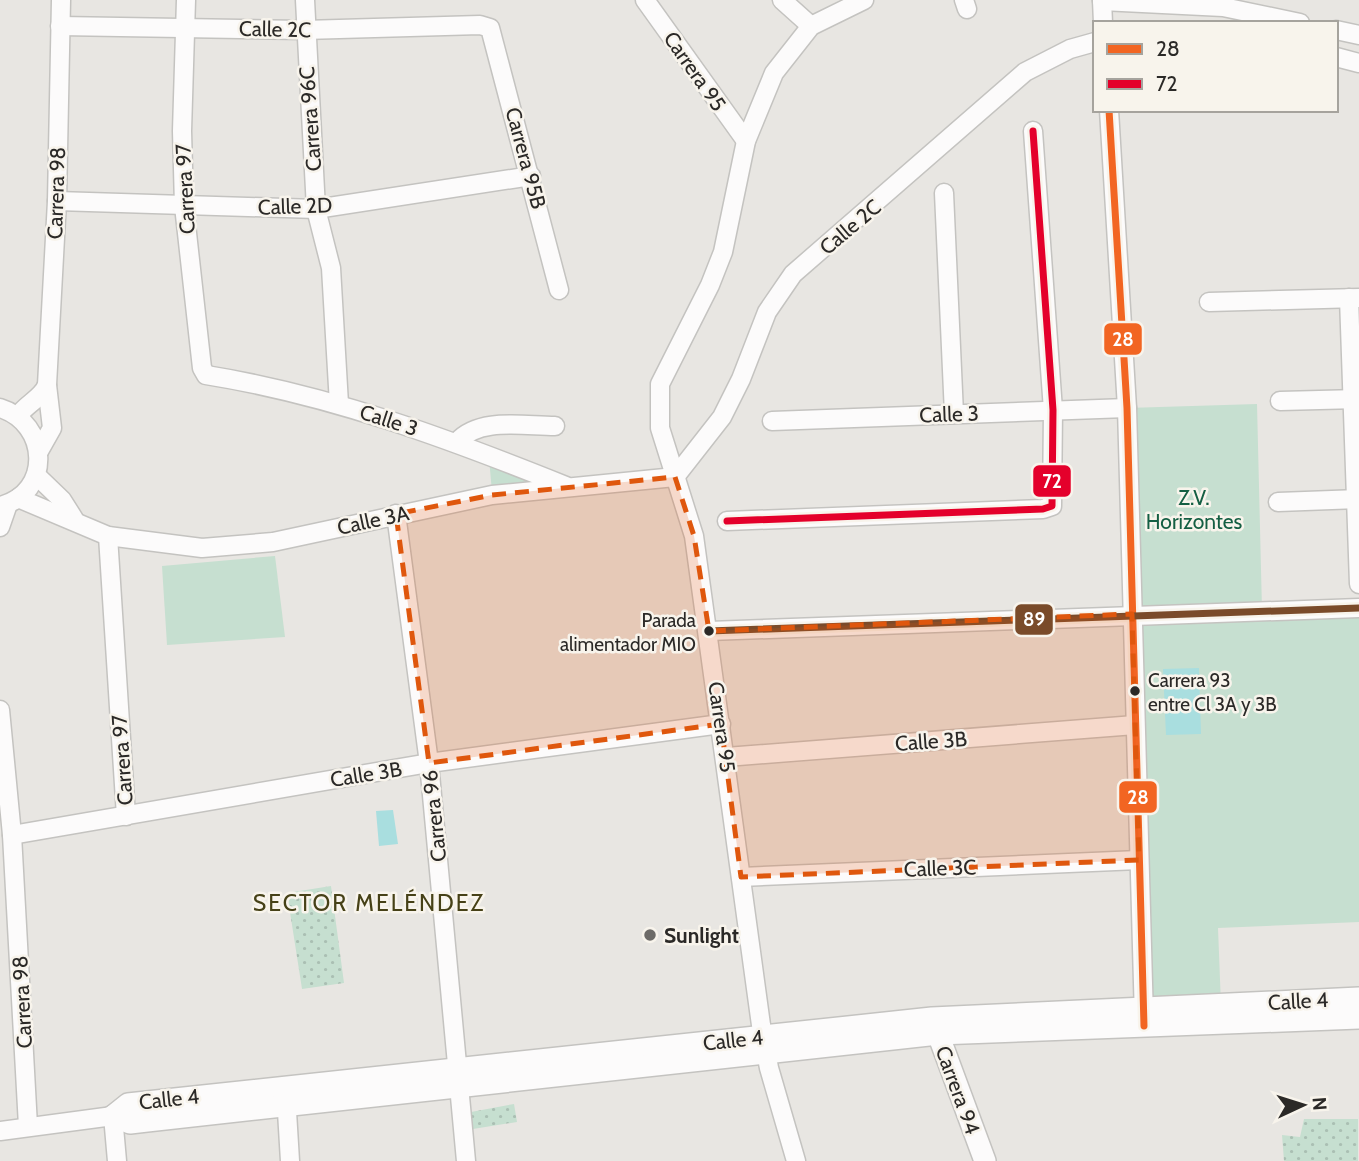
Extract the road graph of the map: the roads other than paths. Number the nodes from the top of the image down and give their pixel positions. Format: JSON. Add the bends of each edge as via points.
{"nodes":[{"id":1,"x":61,"y":0,"type":"edge"},
{"id":2,"x":186,"y":0,"type":"edge"},
{"id":3,"x":305,"y":0,"type":"edge"},
{"id":4,"x":645,"y":0,"type":"edge"},
{"id":5,"x":782,"y":0,"type":"edge"},
{"id":6,"x":864,"y":0,"type":"edge"},
{"id":7,"x":1102,"y":0,"type":"edge"},
{"id":8,"x":1103,"y":21,"type":"edge"},
{"id":9,"x":1290,"y":21,"type":"edge"},
{"id":10,"x":60,"y":26,"type":"junction"},
{"id":11,"x":811,"y":26,"type":"junction"},
{"id":12,"x":185,"y":27,"type":"junction"},
{"id":13,"x":490,"y":28,"type":"joint"},
{"id":14,"x":304,"y":30,"type":"junction"},
{"id":15,"x":1338,"y":30,"type":"edge"},
{"id":16,"x":1359,"y":35,"type":"edge"},
{"id":17,"x":1093,"y":43,"type":"edge"},
{"id":18,"x":1338,"y":58,"type":"edge"},
{"id":19,"x":1359,"y":63,"type":"edge"},
{"id":20,"x":1108,"y":112,"type":"edge"},
{"id":21,"x":1033,"y":131,"type":"dead end"},
{"id":22,"x":746,"y":141,"type":"junction"},
{"id":23,"x":531,"y":176,"type":"junction"},
{"id":24,"x":944,"y":193,"type":"dead end"},
{"id":25,"x":57,"y":201,"type":"junction"},
{"id":26,"x":184,"y":206,"type":"junction"},
{"id":27,"x":316,"y":209,"type":"junction"},
{"id":28,"x":559,"y":290,"type":"dead end"},
{"id":29,"x":1354,"y":298,"type":"edge"},
{"id":30,"x":1209,"y":302,"type":"dead end"},
{"id":31,"x":206,"y":375,"type":"joint"},
{"id":32,"x":47,"y":385,"type":"junction"},
{"id":33,"x":1357,"y":399,"type":"edge"},
{"id":34,"x":1280,"y":401,"type":"dead end"},
{"id":35,"x":339,"y":404,"type":"junction"},
{"id":36,"x":0,"y":408,"type":"edge"},
{"id":37,"x":1127,"y":408,"type":"junction"},
{"id":38,"x":1053,"y":410,"type":"junction"},
{"id":39,"x":954,"y":414,"type":"junction"},
{"id":40,"x":18,"y":416,"type":"junction"},
{"id":41,"x":772,"y":421,"type":"dead end"},
{"id":42,"x":555,"y":426,"type":"dead end"},
{"id":43,"x":457,"y":442,"type":"junction"},
{"id":44,"x":39,"y":452,"type":"junction"},
{"id":45,"x":36,"y":475,"type":"junction"},
{"id":46,"x":675,"y":477,"type":"junction"},
{"id":47,"x":566,"y":486,"type":"junction"},
{"id":48,"x":1358,"y":499,"type":"edge"},
{"id":49,"x":1278,"y":502,"type":"dead end"},
{"id":50,"x":9,"y":503,"type":"edge"},
{"id":51,"x":396,"y":514,"type":"junction"},
{"id":52,"x":74,"y":519,"type":"junction"},
{"id":53,"x":727,"y":521,"type":"dead end"},
{"id":54,"x":0,"y":527,"type":"edge"},
{"id":55,"x":108,"y":536,"type":"junction"},
{"id":56,"x":1359,"y":584,"type":"edge"},
{"id":57,"x":1359,"y":608,"type":"edge"},
{"id":58,"x":1132,"y":614,"type":"junction"},
{"id":59,"x":709,"y":631,"type":"junction"},
{"id":60,"x":0,"y":710,"type":"edge"},
{"id":61,"x":721,"y":724,"type":"junction"},
{"id":62,"x":1135,"y":725,"type":"junction"},
{"id":63,"x":726,"y":757,"type":"junction"},
{"id":64,"x":429,"y":763,"type":"junction"},
{"id":65,"x":5,"y":801,"type":"edge"},
{"id":66,"x":126,"y":816,"type":"junction"},
{"id":67,"x":12,"y":835,"type":"junction"},
{"id":68,"x":1139,"y":860,"type":"junction"},
{"id":69,"x":741,"y":877,"type":"junction"},
{"id":70,"x":1359,"y":998,"type":"edge"},
{"id":71,"x":1143,"y":1017,"type":"junction"},
{"id":72,"x":1359,"y":1018,"type":"edge"},
{"id":73,"x":935,"y":1026,"type":"junction"},
{"id":74,"x":765,"y":1046,"type":"junction"},
{"id":75,"x":458,"y":1078,"type":"junction"},
{"id":76,"x":286,"y":1097,"type":"junction"},
{"id":77,"x":113,"y":1116,"type":"junction"},
{"id":78,"x":28,"y":1126,"type":"junction"},
{"id":79,"x":0,"y":1131,"type":"edge"},
{"id":80,"x":117,"y":1161,"type":"edge"},
{"id":81,"x":290,"y":1161,"type":"edge"},
{"id":82,"x":466,"y":1161,"type":"edge"},
{"id":83,"x":796,"y":1161,"type":"edge"},
{"id":84,"x":985,"y":1161,"type":"edge"}],
"edges":[{"from":1,"to":10,"type":"street","name":"Carrera 98"},
{"from":2,"to":12,"type":"street","name":"Carrera 97"},
{"from":3,"to":14,"type":"street","name":"Carrera 96C"},
{"from":4,"to":22,"type":"street","name":"Carrera 95"},
{"from":5,"to":11,"type":"street"},
{"from":6,"to":11,"type":"street"},
{"from":7,"to":8,"type":"street"},
{"from":7,"to":9,"type":"street","via":[[1223,7]]},
{"from":10,"to":12,"type":"street","name":"Calle 2C"},
{"from":10,"to":25,"type":"street","name":"Carrera 98"},
{"from":11,"to":22,"type":"street","name":"Carrera 95","via":[[774,73]]},
{"from":12,"to":14,"type":"street","name":"Calle 2C"},
{"from":12,"to":26,"type":"street","name":"Carrera 97"},
{"from":13,"to":14,"type":"street","name":"Calle 2C"},
{"from":13,"to":23,"type":"street","name":"Carrera 95B"},
{"from":14,"to":27,"type":"street","name":"Carrera 96C"},
{"from":15,"to":16,"type":"street"},
{"from":17,"to":46,"type":"street","name":"Calle 2C","via":[[1025,72],[793,274],[767,312],[722,417]]},
{"from":18,"to":19,"type":"street"},
{"from":20,"to":37,"type":"street"},
{"from":21,"to":38,"type":"street"},
{"from":22,"to":46,"type":"street","name":"Carrera 95","via":[[723,253],[660,384],[660,428]]},
{"from":23,"to":27,"type":"street","name":"Calle 2D"},
{"from":23,"to":28,"type":"street","name":"Carrera 95B"},
{"from":24,"to":39,"type":"street"},
{"from":25,"to":26,"type":"street","name":"Calle 2D"},
{"from":25,"to":32,"type":"street","name":"Carrera 98"},
{"from":26,"to":27,"type":"street","name":"Calle 2D"},
{"from":26,"to":31,"type":"street","name":"Carrera 97"},
{"from":27,"to":35,"type":"street","name":"Carrera 96C","via":[[331,268]]},
{"from":29,"to":30,"type":"street"},
{"from":29,"to":33,"type":"street"},
{"from":31,"to":35,"type":"street","name":"Calle 3"},
{"from":32,"to":40,"type":"street"},
{"from":32,"to":44,"type":"street","name":"Carrera 98","via":[[52,428]]},
{"from":33,"to":34,"type":"street"},
{"from":33,"to":48,"type":"street"},
{"from":35,"to":43,"type":"street","name":"Calle 3"},
{"from":36,"to":40,"type":"street"},
{"from":37,"to":38,"type":"street","name":"Calle 3"},
{"from":37,"to":58,"type":"street"},
{"from":38,"to":39,"type":"street","name":"Calle 3"},
{"from":38,"to":53,"type":"street","via":[[1052,506]]},
{"from":39,"to":41,"type":"street","name":"Calle 3"},
{"from":40,"to":44,"type":"street","via":[[34,434]]},
{"from":42,"to":43,"type":"street","via":[[480,426],[467,430]]},
{"from":43,"to":47,"type":"street","name":"Calle 3"},
{"from":44,"to":45,"type":"street","name":"Carrera 98"},
{"from":45,"to":50,"type":"street"},
{"from":45,"to":52,"type":"street","name":"Calle 3A"},
{"from":46,"to":47,"type":"street","name":"Calle 3A"},
{"from":46,"to":59,"type":"street","name":"Carrera 95","via":[[694,536]]},
{"from":47,"to":51,"type":"street","name":"Calle 3A"},
{"from":48,"to":49,"type":"street"},
{"from":48,"to":56,"type":"street"},
{"from":50,"to":52,"type":"street","name":"Calle 3A"},
{"from":50,"to":54,"type":"street"},
{"from":51,"to":55,"type":"street","name":"Calle 3A","via":[[273,542],[214,547]]},
{"from":51,"to":64,"type":"street","name":"Carrera 96"},
{"from":52,"to":55,"type":"street","name":"Calle 3A"},
{"from":55,"to":66,"type":"street","name":"Carrera 97"},
{"from":57,"to":58,"type":"street"},
{"from":58,"to":59,"type":"street"},
{"from":58,"to":62,"type":"street"},
{"from":59,"to":61,"type":"street","name":"Carrera 95"},
{"from":60,"to":65,"type":"street","name":"Carrera 98"},
{"from":61,"to":63,"type":"street","name":"Carrera 95"},
{"from":61,"to":64,"type":"street","name":"Calle 3B"},
{"from":62,"to":63,"type":"street","name":"Calle 3B"},
{"from":62,"to":68,"type":"street"},
{"from":63,"to":69,"type":"street","name":"Carrera 95"},
{"from":64,"to":66,"type":"street","name":"Calle 3B"},
{"from":64,"to":75,"type":"street","name":"Carrera 96"},
{"from":65,"to":67,"type":"street","name":"Carrera 98"},
{"from":66,"to":67,"type":"street","name":"Calle 3B"},
{"from":67,"to":78,"type":"street","name":"Carrera 98"},
{"from":68,"to":69,"type":"street","name":"Calle 3C"},
{"from":68,"to":71,"type":"street"},
{"from":69,"to":74,"type":"street","name":"Carrera 95"},
{"from":70,"to":71,"type":"street","name":"Calle 4"},
{"from":71,"to":72,"type":"street","name":"Calle 4"},
{"from":71,"to":73,"type":"street","name":"Calle 4"},
{"from":73,"to":74,"type":"street","name":"Calle 4"},
{"from":73,"to":84,"type":"street","name":"Carrera 94"},
{"from":74,"to":75,"type":"street","name":"Calle 4"},
{"from":74,"to":83,"type":"street","name":"Carrera 95"},
{"from":75,"to":76,"type":"street","name":"Calle 4"},
{"from":75,"to":82,"type":"street","name":"Carrera 96"},
{"from":76,"to":77,"type":"street","name":"Calle 4","via":[[130,1123]]},
{"from":76,"to":81,"type":"street"},
{"from":77,"to":78,"type":"street","name":"Calle 4"},
{"from":77,"to":80,"type":"street"},
{"from":78,"to":79,"type":"street","name":"Calle 4"}]}
